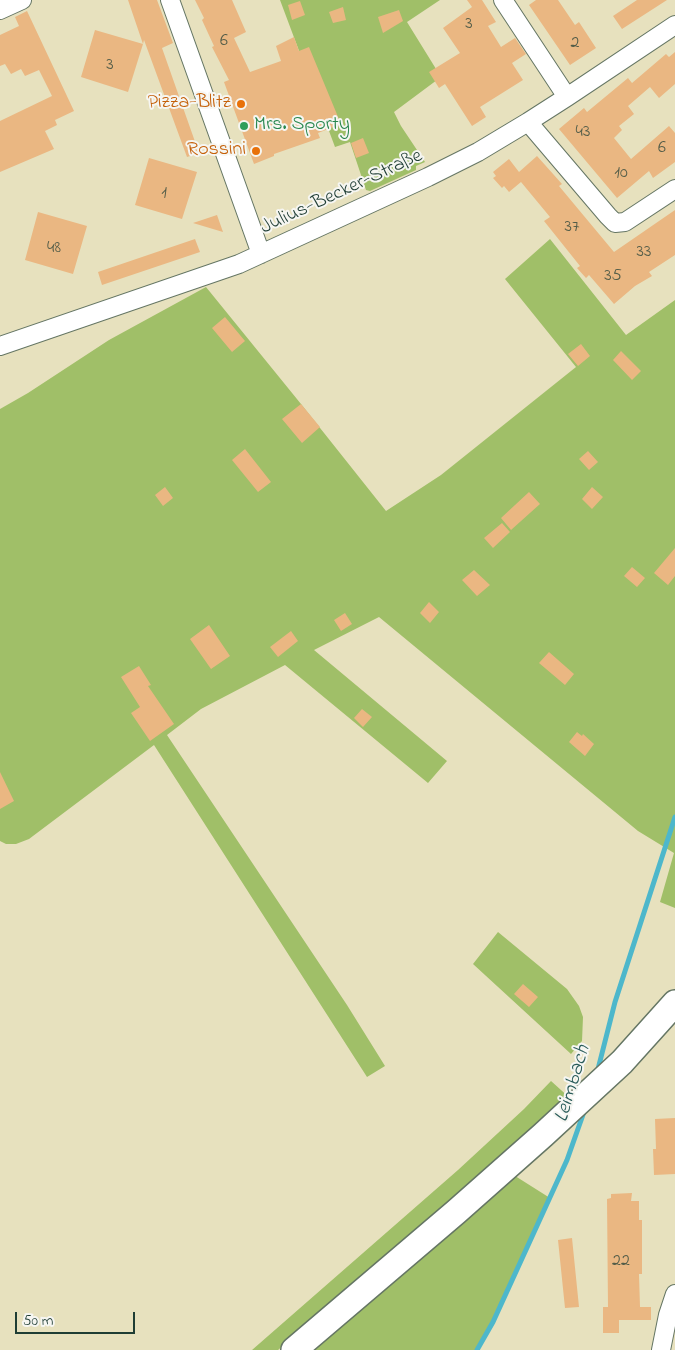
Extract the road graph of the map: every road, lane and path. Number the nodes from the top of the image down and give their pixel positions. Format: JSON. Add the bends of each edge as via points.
{"nodes":[{"id":1,"x":22,"y":0,"type":"edge"},
{"id":2,"x":170,"y":0,"type":"edge"},
{"id":3,"x":503,"y":0,"type":"edge"},
{"id":4,"x":0,"y":10,"type":"edge"},
{"id":5,"x":675,"y":25,"type":"edge"},
{"id":6,"x":567,"y":98,"type":"junction"},
{"id":7,"x":528,"y":122,"type":"junction"},
{"id":8,"x":675,"y":189,"type":"edge"},
{"id":9,"x":261,"y":254,"type":"junction"},
{"id":10,"x":0,"y":346,"type":"edge"},
{"id":11,"x":675,"y":1003,"type":"edge"},
{"id":12,"x":675,"y":1294,"type":"edge"},
{"id":13,"x":294,"y":1350,"type":"edge"},
{"id":14,"x":661,"y":1350,"type":"edge"}],
"edges":[{"from":1,"to":4,"type":"street"},
{"from":2,"to":9,"type":"street"},
{"from":3,"to":6,"type":"street"},
{"from":5,"to":6,"type":"street","name":"Julius-Becker-Straße"},
{"from":6,"to":7,"type":"street","name":"Julius-Becker-Straße"},
{"from":7,"to":8,"type":"street","via":[[615,223],[625,222]]},
{"from":7,"to":9,"type":"street","name":"Julius-Becker-Straße","via":[[458,162]]},
{"from":9,"to":10,"type":"street","name":"Julius-Becker-Straße"},
{"from":11,"to":13,"type":"main road","via":[[622,1062],[544,1135]]},
{"from":12,"to":14,"type":"street"}]}
